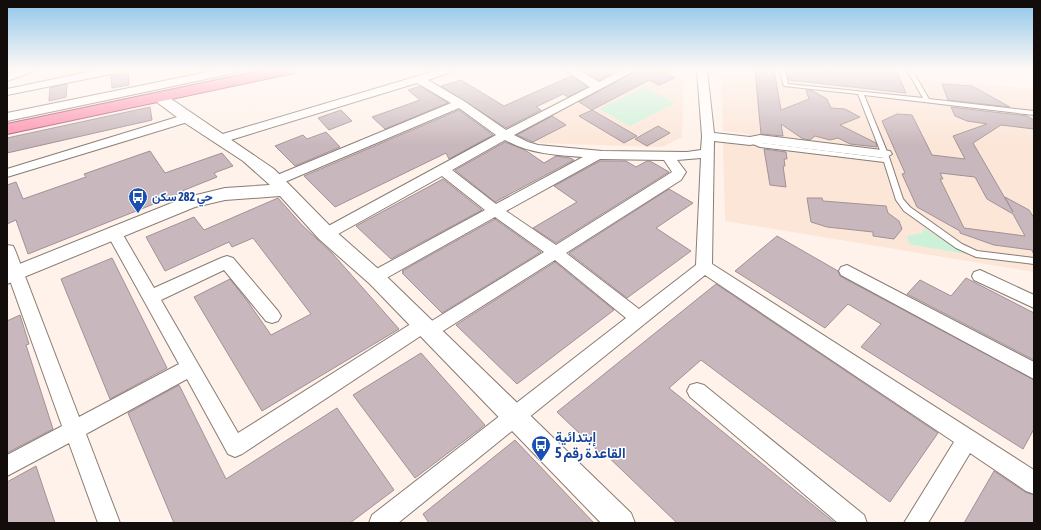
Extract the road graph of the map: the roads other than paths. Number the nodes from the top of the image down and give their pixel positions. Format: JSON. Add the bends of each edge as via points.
{"nodes":[{"id":1,"x":82,"y":95,"type":"edge"},
{"id":2,"x":98,"y":95,"type":"edge"},
{"id":3,"x":118,"y":95,"type":"edge"},
{"id":4,"x":140,"y":95,"type":"edge"},
{"id":5,"x":170,"y":95,"type":"edge"},
{"id":6,"x":366,"y":95,"type":"edge"},
{"id":7,"x":446,"y":95,"type":"edge"},
{"id":8,"x":584,"y":95,"type":"edge"},
{"id":9,"x":704,"y":95,"type":"edge"},
{"id":10,"x":861,"y":95,"type":"edge"},
{"id":11,"x":877,"y":95,"type":"edge"},
{"id":12,"x":924,"y":95,"type":"edge"},
{"id":13,"x":159,"y":97,"type":"junction"},
{"id":14,"x":98,"y":99,"type":"junction"},
{"id":15,"x":927,"y":100,"type":"junction"},
{"id":16,"x":82,"y":102,"type":"junction"},
{"id":17,"x":460,"y":103,"type":"junction"},
{"id":18,"x":1034,"y":113,"type":"edge"},
{"id":19,"x":7,"y":117,"type":"edge"},
{"id":20,"x":187,"y":118,"type":"junction"},
{"id":21,"x":7,"y":122,"type":"edge"},
{"id":22,"x":7,"y":128,"type":"edge"},
{"id":23,"x":505,"y":134,"type":"junction"},
{"id":24,"x":708,"y":136,"type":"junction"},
{"id":25,"x":220,"y":139,"type":"junction"},
{"id":26,"x":708,"y":153,"type":"junction"},
{"id":27,"x":597,"y":155,"type":"junction"},
{"id":28,"x":668,"y":156,"type":"junction"},
{"id":29,"x":886,"y":157,"type":"junction"},
{"id":30,"x":442,"y":169,"type":"junction"},
{"id":31,"x":7,"y":173,"type":"edge"},
{"id":32,"x":278,"y":185,"type":"junction"},
{"id":33,"x":496,"y":211,"type":"junction"},
{"id":34,"x":114,"y":232,"type":"junction"},
{"id":35,"x":326,"y":234,"type":"junction"},
{"id":36,"x":7,"y":250,"type":"edge"},
{"id":37,"x":555,"y":252,"type":"junction"},
{"id":38,"x":1034,"y":261,"type":"edge"},
{"id":39,"x":704,"y":267,"type":"junction"},
{"id":40,"x":847,"y":271,"type":"dead end"},
{"id":41,"x":11,"y":276,"type":"edge"},
{"id":42,"x":980,"y":276,"type":"dead end"},
{"id":43,"x":375,"y":277,"type":"junction"},
{"id":44,"x":151,"y":297,"type":"junction"},
{"id":45,"x":1034,"y":302,"type":"edge"},
{"id":46,"x":272,"y":316,"type":"dead end"},
{"id":47,"x":638,"y":318,"type":"junction"},
{"id":48,"x":426,"y":328,"type":"junction"},
{"id":49,"x":189,"y":368,"type":"junction"},
{"id":50,"x":1034,"y":371,"type":"edge"},
{"id":51,"x":697,"y":391,"type":"dead end"},
{"id":52,"x":514,"y":417,"type":"junction"},
{"id":53,"x":74,"y":431,"type":"junction"},
{"id":54,"x":967,"y":439,"type":"junction"},
{"id":55,"x":7,"y":466,"type":"edge"},
{"id":56,"x":1032,"y":478,"type":"edge"},
{"id":57,"x":109,"y":523,"type":"edge"},
{"id":58,"x":380,"y":523,"type":"edge"},
{"id":59,"x":620,"y":523,"type":"edge"},
{"id":60,"x":856,"y":523,"type":"edge"},
{"id":61,"x":915,"y":523,"type":"edge"}],
"edges":[{"from":1,"to":16,"type":"street"},
{"from":2,"to":14,"type":"street"},
{"from":3,"to":14,"type":"street"},
{"from":4,"to":21,"type":"highway"},
{"from":5,"to":13,"type":"highway"},
{"from":6,"to":25,"type":"street"},
{"from":7,"to":17,"type":"street"},
{"from":8,"to":23,"type":"street"},
{"from":9,"to":24,"type":"street"},
{"from":10,"to":29,"type":"lane"},
{"from":11,"to":15,"type":"lane"},
{"from":12,"to":15,"type":"lane"},
{"from":13,"to":20,"type":"street"},
{"from":13,"to":22,"type":"highway"},
{"from":14,"to":16,"type":"street"},
{"from":15,"to":18,"type":"lane"},
{"from":16,"to":19,"type":"street"},
{"from":17,"to":23,"type":"street"},
{"from":17,"to":32,"type":"street"},
{"from":20,"to":25,"type":"street"},
{"from":20,"to":31,"type":"street"},
{"from":23,"to":27,"type":"street","via":[[523,145],[537,149]]},
{"from":23,"to":30,"type":"street"},
{"from":24,"to":26,"type":"street"},
{"from":24,"to":29,"type":"street","via":[[750,141],[760,139]]},
{"from":25,"to":32,"type":"street","via":[[254,163]]},
{"from":26,"to":28,"type":"street"},
{"from":26,"to":39,"type":"street"},
{"from":27,"to":28,"type":"street"},
{"from":27,"to":33,"type":"street"},
{"from":28,"to":37,"type":"street","via":[[679,172],[676,177]]},
{"from":29,"to":38,"type":"lane","via":[[900,200],[907,208],[959,246],[976,254]]},
{"from":30,"to":33,"type":"street"},
{"from":30,"to":35,"type":"street"},
{"from":32,"to":34,"type":"street","via":[[204,198]]},
{"from":32,"to":35,"type":"street"},
{"from":33,"to":37,"type":"street"},
{"from":33,"to":43,"type":"street"},
{"from":34,"to":41,"type":"street"},
{"from":34,"to":44,"type":"street"},
{"from":35,"to":43,"type":"street"},
{"from":36,"to":41,"type":"street"},
{"from":37,"to":47,"type":"street"},
{"from":37,"to":48,"type":"street"},
{"from":39,"to":47,"type":"street"},
{"from":39,"to":54,"type":"street"},
{"from":40,"to":50,"type":"street"},
{"from":41,"to":53,"type":"street"},
{"from":42,"to":45,"type":"street"},
{"from":43,"to":48,"type":"street"},
{"from":44,"to":46,"type":"street","via":[[227,262]]},
{"from":44,"to":49,"type":"street"},
{"from":47,"to":52,"type":"street"},
{"from":48,"to":49,"type":"street","via":[[235,447]]},
{"from":48,"to":52,"type":"street"},
{"from":49,"to":53,"type":"street"},
{"from":51,"to":60,"type":"street"},
{"from":52,"to":58,"type":"street"},
{"from":52,"to":59,"type":"street"},
{"from":53,"to":55,"type":"street"},
{"from":53,"to":57,"type":"street"},
{"from":54,"to":56,"type":"street"},
{"from":54,"to":61,"type":"street"}]}
